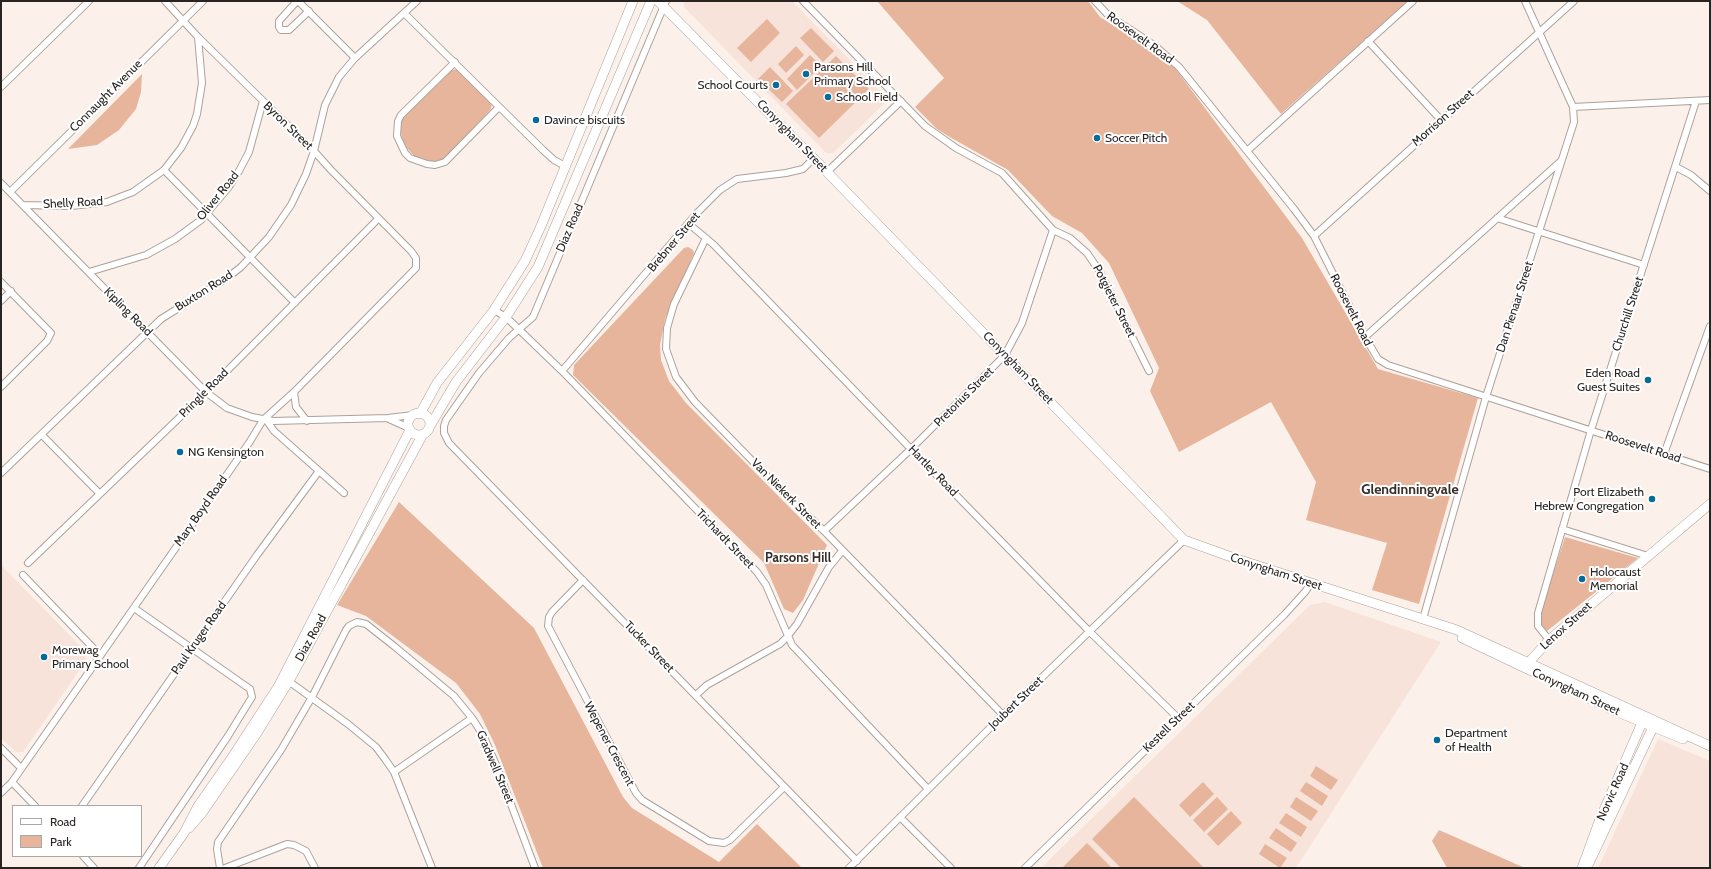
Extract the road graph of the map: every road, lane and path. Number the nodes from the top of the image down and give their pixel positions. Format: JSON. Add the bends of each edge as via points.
{"nodes":[{"id":1,"x":90,"y":1,"type":"edge"},
{"id":2,"x":165,"y":1,"type":"edge"},
{"id":3,"x":203,"y":1,"type":"edge"},
{"id":4,"x":297,"y":1,"type":"edge"},
{"id":5,"x":417,"y":1,"type":"edge"},
{"id":6,"x":633,"y":1,"type":"edge"},
{"id":7,"x":651,"y":1,"type":"edge"},
{"id":8,"x":803,"y":1,"type":"edge"},
{"id":9,"x":1095,"y":1,"type":"edge"},
{"id":10,"x":1413,"y":1,"type":"edge"},
{"id":11,"x":1525,"y":1,"type":"edge"},
{"id":12,"x":1574,"y":1,"type":"edge"},
{"id":13,"x":663,"y":2,"type":"edge"},
{"id":14,"x":308,"y":11,"type":"junction"},
{"id":15,"x":404,"y":13,"type":"junction"},
{"id":16,"x":184,"y":20,"type":"junction"},
{"id":17,"x":1539,"y":34,"type":"junction"},
{"id":18,"x":198,"y":37,"type":"junction"},
{"id":19,"x":1368,"y":41,"type":"junction"},
{"id":20,"x":354,"y":58,"type":"junction"},
{"id":21,"x":455,"y":62,"type":"junction"},
{"id":22,"x":1,"y":87,"type":"edge"},
{"id":23,"x":1710,"y":100,"type":"edge"},
{"id":24,"x":263,"y":101,"type":"junction"},
{"id":25,"x":901,"y":101,"type":"junction"},
{"id":26,"x":1696,"y":101,"type":"junction"},
{"id":27,"x":499,"y":107,"type":"junction"},
{"id":28,"x":1572,"y":107,"type":"junction"},
{"id":29,"x":1441,"y":120,"type":"junction"},
{"id":30,"x":1247,"y":150,"type":"junction"},
{"id":31,"x":314,"y":151,"type":"junction"},
{"id":32,"x":814,"y":158,"type":"junction"},
{"id":33,"x":1563,"y":160,"type":"junction"},
{"id":34,"x":565,"y":166,"type":"junction"},
{"id":35,"x":1676,"y":167,"type":"junction"},
{"id":36,"x":164,"y":170,"type":"junction"},
{"id":37,"x":827,"y":172,"type":"junction"},
{"id":38,"x":1,"y":183,"type":"edge"},
{"id":39,"x":1710,"y":191,"type":"edge"},
{"id":40,"x":10,"y":192,"type":"junction"},
{"id":41,"x":23,"y":205,"type":"junction"},
{"id":42,"x":206,"y":213,"type":"junction"},
{"id":43,"x":1497,"y":218,"type":"junction"},
{"id":44,"x":378,"y":219,"type":"junction"},
{"id":45,"x":689,"y":224,"type":"junction"},
{"id":46,"x":1053,"y":230,"type":"junction"},
{"id":47,"x":1539,"y":232,"type":"junction"},
{"id":48,"x":1314,"y":236,"type":"junction"},
{"id":49,"x":706,"y":238,"type":"junction"},
{"id":50,"x":411,"y":251,"type":"joint"},
{"id":51,"x":250,"y":258,"type":"junction"},
{"id":52,"x":1644,"y":265,"type":"junction"},
{"id":53,"x":89,"y":272,"type":"junction"},
{"id":54,"x":1,"y":282,"type":"edge"},
{"id":55,"x":11,"y":291,"type":"junction"},
{"id":56,"x":1,"y":301,"type":"edge"},
{"id":57,"x":295,"y":303,"type":"junction"},
{"id":58,"x":494,"y":310,"type":"junction"},
{"id":59,"x":506,"y":318,"type":"junction"},
{"id":60,"x":1710,"y":326,"type":"edge"},
{"id":61,"x":518,"y":329,"type":"junction"},
{"id":62,"x":147,"y":332,"type":"junction"},
{"id":63,"x":1365,"y":337,"type":"junction"},
{"id":64,"x":1005,"y":355,"type":"junction"},
{"id":65,"x":562,"y":371,"type":"junction"},
{"id":66,"x":1149,"y":371,"type":"dead end"},
{"id":67,"x":1,"y":386,"type":"edge"},
{"id":68,"x":206,"y":392,"type":"junction"},
{"id":69,"x":294,"y":392,"type":"junction"},
{"id":70,"x":1486,"y":397,"type":"junction"},
{"id":71,"x":417,"y":414,"type":"junction"},
{"id":72,"x":388,"y":418,"type":"junction"},
{"id":73,"x":265,"y":421,"type":"junction"},
{"id":74,"x":307,"y":421,"type":"junction"},
{"id":75,"x":430,"y":426,"type":"junction"},
{"id":76,"x":407,"y":427,"type":"junction"},
{"id":77,"x":1591,"y":430,"type":"junction"},
{"id":78,"x":444,"y":433,"type":"joint"},
{"id":79,"x":423,"y":434,"type":"junction"},
{"id":80,"x":42,"y":435,"type":"junction"},
{"id":81,"x":911,"y":449,"type":"junction"},
{"id":82,"x":1664,"y":454,"type":"junction"},
{"id":83,"x":1710,"y":469,"type":"edge"},
{"id":84,"x":319,"y":471,"type":"junction"},
{"id":85,"x":1,"y":473,"type":"edge"},
{"id":86,"x":344,"y":493,"type":"dead end"},
{"id":87,"x":100,"y":494,"type":"junction"},
{"id":88,"x":1710,"y":504,"type":"edge"},
{"id":89,"x":1562,"y":530,"type":"junction"},
{"id":90,"x":824,"y":531,"type":"junction"},
{"id":91,"x":1184,"y":540,"type":"junction"},
{"id":92,"x":842,"y":551,"type":"junction"},
{"id":93,"x":1648,"y":556,"type":"junction"},
{"id":94,"x":28,"y":563,"type":"dead end"},
{"id":95,"x":23,"y":575,"type":"dead end"},
{"id":96,"x":584,"y":580,"type":"junction"},
{"id":97,"x":1311,"y":583,"type":"junction"},
{"id":98,"x":134,"y":608,"type":"junction"},
{"id":99,"x":1423,"y":619,"type":"junction"},
{"id":100,"x":1090,"y":632,"type":"junction"},
{"id":101,"x":787,"y":637,"type":"junction"},
{"id":102,"x":1549,"y":640,"type":"junction"},
{"id":103,"x":192,"y":649,"type":"junction"},
{"id":104,"x":100,"y":655,"type":"junction"},
{"id":105,"x":1532,"y":665,"type":"junction"},
{"id":106,"x":286,"y":678,"type":"junction"},
{"id":107,"x":696,"y":695,"type":"junction"},
{"id":108,"x":312,"y":697,"type":"junction"},
{"id":109,"x":1003,"y":716,"type":"junction"},
{"id":110,"x":472,"y":718,"type":"junction"},
{"id":111,"x":1178,"y":718,"type":"junction"},
{"id":112,"x":1644,"y":719,"type":"junction"},
{"id":113,"x":1655,"y":724,"type":"junction"},
{"id":114,"x":1710,"y":746,"type":"edge"},
{"id":115,"x":1,"y":748,"type":"edge"},
{"id":116,"x":1710,"y":750,"type":"edge"},
{"id":117,"x":21,"y":768,"type":"junction"},
{"id":118,"x":394,"y":772,"type":"junction"},
{"id":119,"x":12,"y":782,"type":"junction"},
{"id":120,"x":784,"y":787,"type":"junction"},
{"id":121,"x":928,"y":790,"type":"junction"},
{"id":122,"x":1,"y":792,"type":"edge"},
{"id":123,"x":34,"y":805,"type":"edge"},
{"id":124,"x":83,"y":805,"type":"edge"},
{"id":125,"x":900,"y":817,"type":"junction"},
{"id":126,"x":84,"y":857,"type":"edge"},
{"id":127,"x":857,"y":861,"type":"junction"},
{"id":128,"x":94,"y":868,"type":"edge"},
{"id":129,"x":138,"y":868,"type":"edge"},
{"id":130,"x":159,"y":868,"type":"edge"},
{"id":131,"x":220,"y":868,"type":"edge"},
{"id":132,"x":225,"y":868,"type":"edge"},
{"id":133,"x":315,"y":868,"type":"edge"},
{"id":134,"x":432,"y":868,"type":"edge"},
{"id":135,"x":535,"y":868,"type":"edge"},
{"id":136,"x":849,"y":868,"type":"edge"},
{"id":137,"x":951,"y":868,"type":"edge"},
{"id":138,"x":1025,"y":868,"type":"edge"},
{"id":139,"x":1582,"y":868,"type":"edge"},
{"id":140,"x":1587,"y":868,"type":"edge"}],
"edges":[{"from":1,"to":22,"type":"street"},
{"from":2,"to":16,"type":"street","name":"Byron Street"},
{"from":3,"to":16,"type":"street","name":"Connaught Avenue"},
{"from":4,"to":14,"type":"street"},
{"from":4,"to":14,"type":"street","via":[[279,21],[281,30],[289,30]]},
{"from":5,"to":15,"type":"street","name":"Buxton Road"},
{"from":6,"to":34,"type":"street"},
{"from":7,"to":59,"type":"street","name":"Diaz Road","via":[[547,249],[528,285]]},
{"from":8,"to":25,"type":"street","name":"Potgieter Street"},
{"from":9,"to":30,"type":"street","name":"Roosevelt Road","via":[[1108,15],[1171,58]]},
{"from":10,"to":19,"type":"street"},
{"from":11,"to":17,"type":"street","name":"Dan Pienaar Street"},
{"from":12,"to":17,"type":"street","name":"Morrison Street"},
{"from":13,"to":32,"type":"street","name":"Conyngham Street"},
{"from":13,"to":61,"type":"street","name":"Diaz Road","via":[[533,317]]},
{"from":14,"to":20,"type":"street"},
{"from":15,"to":20,"type":"street","name":"Buxton Road"},
{"from":15,"to":21,"type":"street"},
{"from":16,"to":18,"type":"street","name":"Byron Street"},
{"from":16,"to":40,"type":"street","name":"Connaught Avenue"},
{"from":17,"to":28,"type":"street","name":"Dan Pienaar Street"},
{"from":17,"to":29,"type":"street","name":"Morrison Street"},
{"from":18,"to":24,"type":"street","name":"Byron Street"},
{"from":18,"to":36,"type":"street","name":"Shelly Road","via":[[202,83],[197,114],[181,148]]},
{"from":19,"to":29,"type":"street"},
{"from":19,"to":30,"type":"street"},
{"from":20,"to":31,"type":"street","name":"Buxton Road","via":[[339,77],[328,99]]},
{"from":21,"to":27,"type":"street"},
{"from":21,"to":27,"type":"street","via":[[401,115],[397,136],[405,153],[410,158],[427,164],[445,162]]},
{"from":23,"to":26,"type":"street"},
{"from":24,"to":31,"type":"street","name":"Byron Street"},
{"from":24,"to":42,"type":"street","name":"Oliver Road","via":[[249,152],[228,188]]},
{"from":25,"to":37,"type":"street"},
{"from":25,"to":46,"type":"street","name":"Potgieter Street","via":[[945,142],[1009,178]]},
{"from":26,"to":28,"type":"street"},
{"from":26,"to":35,"type":"street","name":"Churchill Street"},
{"from":27,"to":34,"type":"street","via":[[554,160]]},
{"from":28,"to":33,"type":"street","name":"Dan Pienaar Street","via":[[1574,122]]},
{"from":29,"to":48,"type":"street","name":"Morrison Street"},
{"from":30,"to":48,"type":"street","name":"Roosevelt Road"},
{"from":31,"to":44,"type":"street","name":"Byron Street"},
{"from":31,"to":51,"type":"street","name":"Buxton Road","via":[[291,205],[269,237]]},
{"from":32,"to":37,"type":"street","name":"Conyngham Street"},
{"from":32,"to":45,"type":"street","name":"Brebner Street","via":[[803,169],[794,172],[737,179],[711,199]]},
{"from":33,"to":43,"type":"street"},
{"from":33,"to":47,"type":"street","name":"Dan Pienaar Street"},
{"from":34,"to":58,"type":"street","via":[[524,261]]},
{"from":35,"to":39,"type":"street","via":[[1691,175]]},
{"from":35,"to":52,"type":"street","name":"Churchill Street"},
{"from":36,"to":41,"type":"street","name":"Shelly Road","via":[[133,192],[107,202]]},
{"from":36,"to":42,"type":"street"},
{"from":37,"to":64,"type":"street","name":"Conyngham Street"},
{"from":38,"to":40,"type":"street","name":"Kipling Road"},
{"from":40,"to":41,"type":"street","name":"Kipling Road"},
{"from":41,"to":53,"type":"street","name":"Kipling Road"},
{"from":42,"to":51,"type":"street"},
{"from":42,"to":53,"type":"street","name":"Oliver Road","via":[[188,230],[160,248],[146,255]]},
{"from":43,"to":47,"type":"street"},
{"from":43,"to":63,"type":"street"},
{"from":44,"to":50,"type":"street","name":"Byron Street"},
{"from":44,"to":57,"type":"street","name":"Pringle Road"},
{"from":45,"to":49,"type":"street","name":"Hartley Road"},
{"from":45,"to":65,"type":"street","name":"Brebner Street"},
{"from":46,"to":64,"type":"street","name":"Pretorius Street","via":[[1022,323]]},
{"from":46,"to":66,"type":"street","name":"Potgieter Street","via":[[1079,245],[1094,262]]},
{"from":47,"to":52,"type":"street"},
{"from":47,"to":70,"type":"street","name":"Dan Pienaar Street"},
{"from":48,"to":63,"type":"street","name":"Roosevelt Road"},
{"from":49,"to":81,"type":"street","name":"Hartley Road"},
{"from":49,"to":90,"type":"street","name":"Van Niekerk Street","via":[[669,316],[666,349],[671,367],[695,402]]},
{"from":50,"to":69,"type":"street","name":"Mary Boyd Road","via":[[417,261],[414,270]]},
{"from":51,"to":57,"type":"street"},
{"from":51,"to":62,"type":"street","name":"Buxton Road","via":[[209,290],[169,313]]},
{"from":52,"to":77,"type":"street","name":"Churchill Street"},
{"from":53,"to":62,"type":"street","name":"Kipling Road"},
{"from":54,"to":55,"type":"street"},
{"from":55,"to":56,"type":"street"},
{"from":55,"to":67,"type":"street","via":[[51,333],[47,342]]},
{"from":57,"to":68,"type":"street","name":"Pringle Road"},
{"from":58,"to":59,"type":"street","name":"Trichardt Street"},
{"from":58,"to":71,"type":"street"},
{"from":59,"to":61,"type":"street","name":"Trichardt Street"},
{"from":59,"to":75,"type":"street","name":"Diaz Road","via":[[456,382]]},
{"from":60,"to":82,"type":"street"},
{"from":61,"to":65,"type":"street","name":"Trichardt Street"},
{"from":61,"to":78,"type":"street","name":"Diaz Road","via":[[479,373],[446,420]]},
{"from":62,"to":68,"type":"street","name":"Kipling Road"},
{"from":62,"to":80,"type":"street","name":"Buxton Road"},
{"from":63,"to":70,"type":"street","name":"Roosevelt Road","via":[[1375,355],[1388,365]]},
{"from":64,"to":81,"type":"street","name":"Pretorius Street"},
{"from":64,"to":91,"type":"street","name":"Conyngham Street"},
{"from":65,"to":101,"type":"street","name":"Trichardt Street","via":[[757,572],[766,586]]},
{"from":68,"to":73,"type":"street","name":"Kipling Road","via":[[227,408]]},
{"from":68,"to":87,"type":"street","name":"Pringle Road"},
{"from":69,"to":73,"type":"street","name":"Mary Boyd Road"},
{"from":69,"to":74,"type":"street","via":[[296,407]]},
{"from":70,"to":77,"type":"street","name":"Roosevelt Road"},
{"from":70,"to":99,"type":"street","name":"Dan Pienaar Street"},
{"from":71,"to":72,"type":"street","name":"Kipling Road"},
{"from":71,"to":75,"type":"street","via":[[427,417]]},
{"from":71,"to":76,"type":"street","via":[[409,421]]},
{"from":72,"to":74,"type":"street","name":"Kipling Road"},
{"from":72,"to":76,"type":"street","name":"Kipling Road"},
{"from":73,"to":74,"type":"street","name":"Kipling Road"},
{"from":73,"to":84,"type":"street"},
{"from":73,"to":98,"type":"street","name":"Mary Boyd Road"},
{"from":75,"to":79,"type":"street"},
{"from":76,"to":79,"type":"street","via":[[414,434]]},
{"from":76,"to":106,"type":"street","name":"Diaz Road","via":[[403,444]]},
{"from":77,"to":82,"type":"street","name":"Roosevelt Road"},
{"from":77,"to":89,"type":"street","name":"Churchill Street"},
{"from":78,"to":96,"type":"street","name":"Tucker Street","via":[[449,443]]},
{"from":79,"to":106,"type":"street","name":"Diaz Road"},
{"from":80,"to":85,"type":"street","name":"Buxton Road"},
{"from":80,"to":87,"type":"street"},
{"from":81,"to":90,"type":"street","name":"Pretorius Street"},
{"from":81,"to":100,"type":"street","name":"Hartley Road"},
{"from":82,"to":83,"type":"street","name":"Roosevelt Road"},
{"from":84,"to":86,"type":"street"},
{"from":84,"to":103,"type":"street","name":"Paul Kruger Road"},
{"from":87,"to":94,"type":"street","name":"Pringle Road"},
{"from":88,"to":93,"type":"street","name":"Lenox Street"},
{"from":89,"to":93,"type":"street"},
{"from":89,"to":102,"type":"street","name":"Churchill Street","via":[[1536,620]]},
{"from":90,"to":92,"type":"street","name":"Van Niekerk Street"},
{"from":91,"to":97,"type":"street","name":"Conyngham Street"},
{"from":91,"to":100,"type":"street","name":"Joubert Street"},
{"from":92,"to":101,"type":"street","via":[[829,567]]},
{"from":92,"to":109,"type":"street","name":"Van Niekerk Street"},
{"from":93,"to":102,"type":"street","name":"Lenox Street"},
{"from":95,"to":104,"type":"street"},
{"from":96,"to":107,"type":"street","name":"Tucker Street"},
{"from":96,"to":120,"type":"street","name":"Wepener Crescent","via":[[552,612],[548,626],[636,794],[709,841],[724,843]]},
{"from":97,"to":99,"type":"street","name":"Conyngham Street"},
{"from":97,"to":111,"type":"street","name":"Kestell Street","via":[[1284,615]]},
{"from":98,"to":103,"type":"street"},
{"from":98,"to":104,"type":"street","name":"Mary Boyd Road"},
{"from":99,"to":105,"type":"street","name":"Conyngham Street","via":[[1477,638]]},
{"from":100,"to":109,"type":"street","name":"Joubert Street"},
{"from":100,"to":111,"type":"street","name":"Hartley Road"},
{"from":101,"to":107,"type":"street","via":[[780,644],[707,685]]},
{"from":101,"to":121,"type":"street","name":"Trichardt Street","via":[[797,651]]},
{"from":102,"to":105,"type":"street","name":"Lenox Street"},
{"from":103,"to":124,"type":"street","name":"Paul Kruger Road"},
{"from":103,"to":129,"type":"street","via":[[251,691],[252,697]]},
{"from":104,"to":117,"type":"street","name":"Mary Boyd Road"},
{"from":105,"to":112,"type":"street","name":"Conyngham Street"},
{"from":106,"to":108,"type":"street"},
{"from":106,"to":130,"type":"street","name":"Diaz Road","via":[[257,733],[202,814],[184,832]]},
{"from":107,"to":120,"type":"street","name":"Tucker Street"},
{"from":108,"to":110,"type":"street","name":"Gradwell Street","via":[[346,630],[357,622],[366,624],[454,696]]},
{"from":108,"to":118,"type":"street","via":[[376,747]]},
{"from":108,"to":131,"type":"street","via":[[281,750],[218,842]]},
{"from":109,"to":121,"type":"street","name":"Joubert Street"},
{"from":110,"to":118,"type":"street"},
{"from":110,"to":135,"type":"street","name":"Gradwell Street","via":[[483,735],[497,767]]},
{"from":111,"to":138,"type":"street","name":"Kestell Street"},
{"from":112,"to":113,"type":"street","name":"Conyngham Street"},
{"from":112,"to":139,"type":"street","name":"Norvic Road","via":[[1600,819]]},
{"from":113,"to":114,"type":"street","name":"Conyngham Street"},
{"from":113,"to":116,"type":"street","name":"Conyngham Street"},
{"from":113,"to":140,"type":"street","name":"Norvic Road"},
{"from":115,"to":117,"type":"street"},
{"from":117,"to":119,"type":"street","name":"Mary Boyd Road"},
{"from":118,"to":134,"type":"street"},
{"from":119,"to":122,"type":"street","name":"Mary Boyd Road"},
{"from":119,"to":123,"type":"street"},
{"from":120,"to":127,"type":"street","name":"Tucker Street"},
{"from":121,"to":125,"type":"street","name":"Joubert Street"},
{"from":125,"to":127,"type":"street","name":"Joubert Street"},
{"from":125,"to":137,"type":"street"},
{"from":126,"to":128,"type":"street"},
{"from":127,"to":136,"type":"street","name":"Joubert Street"},
{"from":132,"to":133,"type":"street","via":[[287,844],[306,851]]}]}
